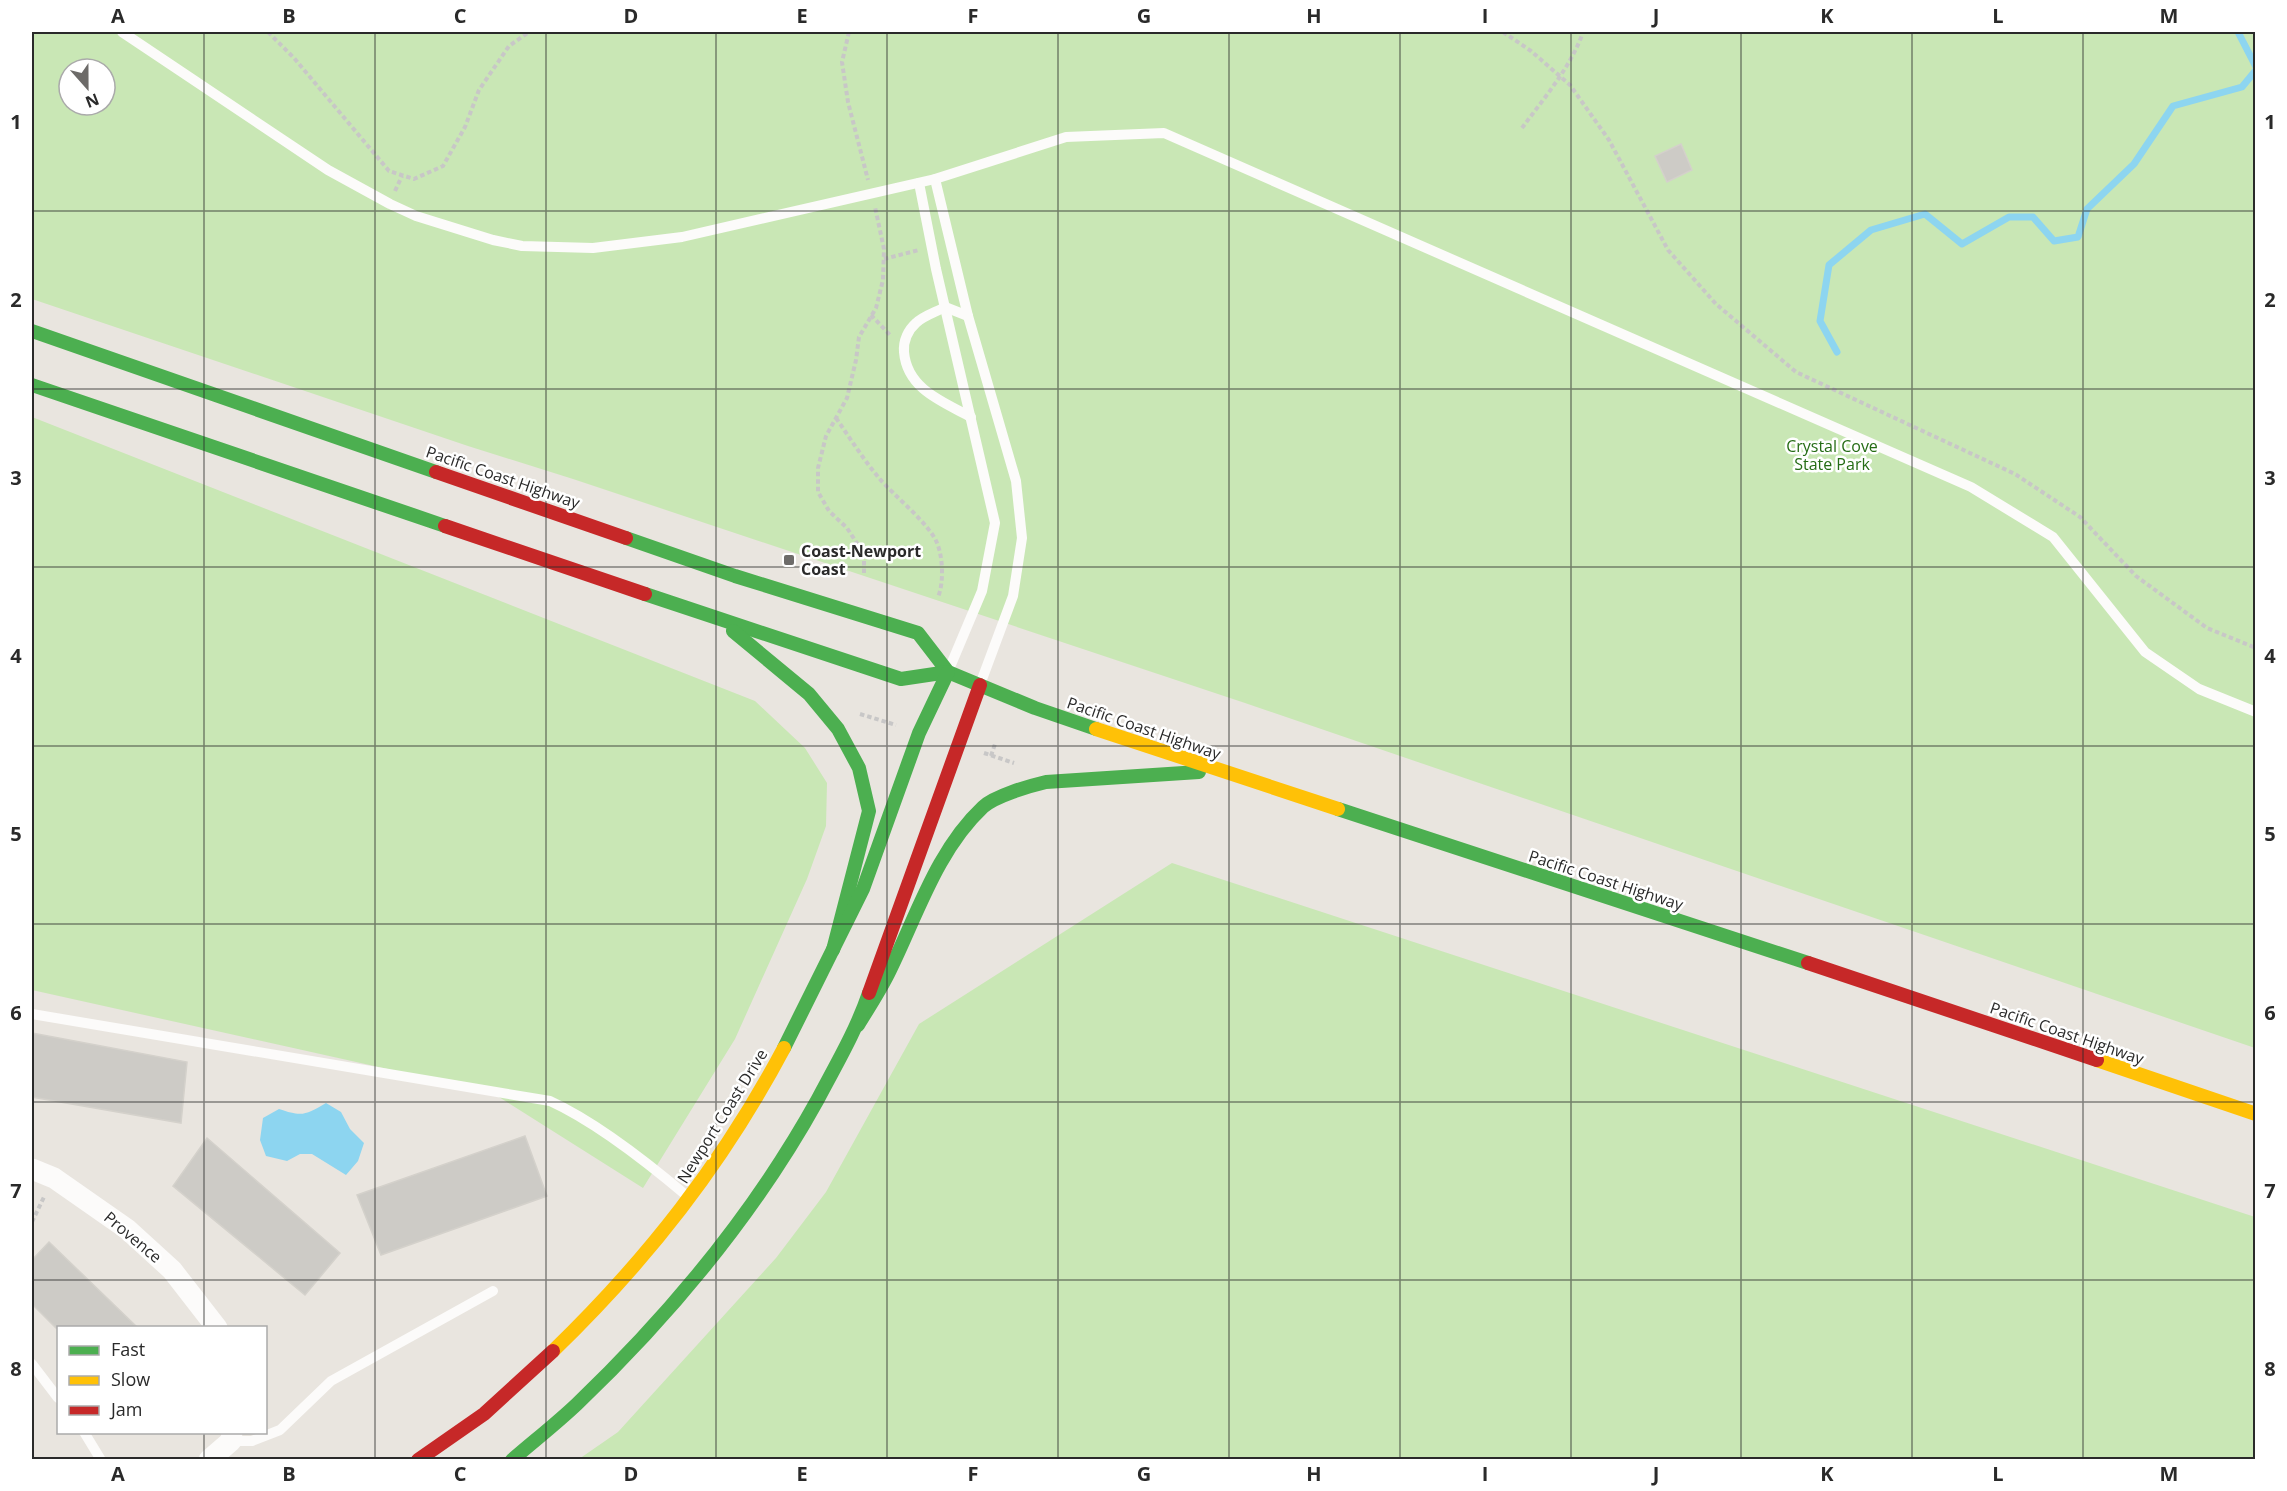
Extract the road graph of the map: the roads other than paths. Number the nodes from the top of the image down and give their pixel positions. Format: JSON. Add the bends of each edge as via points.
{"nodes":[{"id":1,"x":122,"y":32,"type":"edge"},
{"id":2,"x":935,"y":179,"type":"junction"},
{"id":3,"x":919,"y":183,"type":"junction"},
{"id":4,"x":945,"y":307,"type":"junction"},
{"id":5,"x":968,"y":316,"type":"junction"},
{"id":6,"x":32,"y":331,"type":"edge"},
{"id":7,"x":32,"y":385,"type":"edge"},
{"id":8,"x":971,"y":417,"type":"junction"},
{"id":9,"x":715,"y":617,"type":"junction"},
{"id":10,"x":948,"y":672,"type":"junction"},
{"id":11,"x":980,"y":685,"type":"junction"},
{"id":12,"x":2256,"y":712,"type":"edge"},
{"id":13,"x":1216,"y":770,"type":"junction"},
{"id":14,"x":832,"y":950,"type":"junction"},
{"id":15,"x":32,"y":1014,"type":"edge"},
{"id":16,"x":858,"y":1025,"type":"junction"},
{"id":17,"x":2256,"y":1114,"type":"edge"},
{"id":18,"x":32,"y":1169,"type":"edge"},
{"id":19,"x":689,"y":1198,"type":"junction"},
{"id":20,"x":493,"y":1291,"type":"dead end"},
{"id":21,"x":215,"y":1326,"type":"edge"},
{"id":22,"x":32,"y":1364,"type":"edge"},
{"id":23,"x":57,"y":1397,"type":"edge"},
{"id":24,"x":85,"y":1434,"type":"edge"},
{"id":25,"x":231,"y":1437,"type":"edge"},
{"id":26,"x":101,"y":1460,"type":"edge"},
{"id":27,"x":209,"y":1460,"type":"edge"},
{"id":28,"x":418,"y":1460,"type":"edge"},
{"id":29,"x":512,"y":1460,"type":"edge"}],
"edges":[{"from":1,"to":3,"type":"lane","via":[[328,170],[390,204],[416,216],[522,246],[593,248],[682,237]]},
{"from":2,"to":3,"type":"lane"},
{"from":2,"to":5,"type":"lane"},
{"from":2,"to":12,"type":"lane","via":[[1066,137],[1164,133],[1971,487],[2053,537],[2145,652],[2199,689]]},
{"from":3,"to":4,"type":"lane"},
{"from":4,"to":5,"type":"lane"},
{"from":4,"to":8,"type":"lane"},
{"from":4,"to":8,"type":"lane","via":[[917,322],[907,333],[904,361],[914,380],[928,394]]},
{"from":5,"to":11,"type":"lane","via":[[1016,481],[1022,538],[1013,596]]},
{"from":6,"to":10,"type":"main road","name":"Pacific Coast Highway","via":[[735,576],[918,633]]},
{"from":7,"to":9,"type":"main road"},
{"from":8,"to":10,"type":"lane","via":[[995,523],[982,591]]},
{"from":9,"to":10,"type":"main road","via":[[901,679]]},
{"from":9,"to":14,"type":"main road","via":[[809,694],[838,729],[859,768],[868,811]]},
{"from":10,"to":11,"type":"main road","name":"Pacific Coast Highway"},
{"from":10,"to":14,"type":"main road","name":"Newport Coast Drive","via":[[919,733],[863,889]]},
{"from":11,"to":13,"type":"main road","name":"Pacific Coast Highway","via":[[1035,708]]},
{"from":11,"to":16,"type":"main road"},
{"from":13,"to":16,"type":"main road","via":[[1046,782],[1024,787],[984,806],[939,866],[889,972]]},
{"from":13,"to":17,"type":"main road","name":"Pacific Coast Highway","via":[[1731,937]]},
{"from":14,"to":19,"type":"main road","name":"Newport Coast Drive","via":[[761,1092]]},
{"from":15,"to":19,"type":"lane","via":[[550,1101],[570,1110]]},
{"from":16,"to":29,"type":"main road","via":[[798,1134],[735,1229],[686,1290],[578,1404]]},
{"from":18,"to":21,"type":"street","name":"Provence","via":[[54,1178],[127,1229],[172,1270]]},
{"from":19,"to":28,"type":"main road","name":"Newport Coast Drive","via":[[630,1272],[555,1349],[484,1414]]},
{"from":20,"to":25,"type":"lane","via":[[331,1381],[280,1430],[252,1441]]},
{"from":22,"to":23,"type":"lane"},
{"from":24,"to":26,"type":"lane"},
{"from":25,"to":27,"type":"street"}]}
